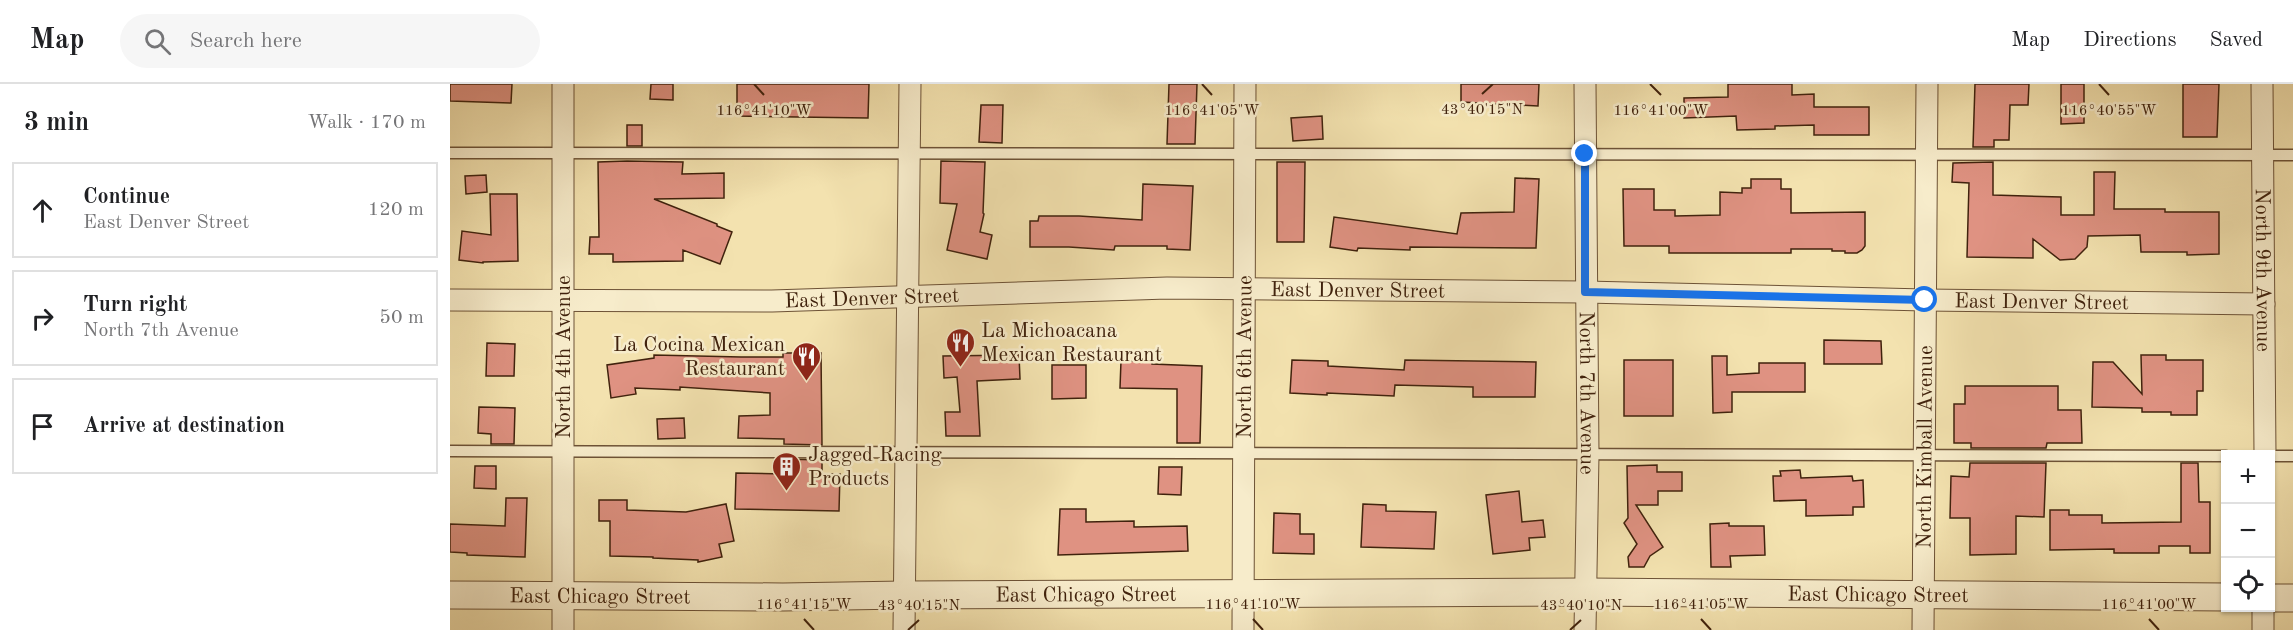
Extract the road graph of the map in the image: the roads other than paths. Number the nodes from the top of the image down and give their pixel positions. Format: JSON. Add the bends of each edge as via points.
{"nodes":[{"id":1,"x":563,"y":84,"type":"edge"},
{"id":2,"x":909,"y":84,"type":"edge"},
{"id":3,"x":1245,"y":84,"type":"edge"},
{"id":4,"x":1585,"y":84,"type":"edge"},
{"id":5,"x":1927,"y":84,"type":"edge"},
{"id":6,"x":2262,"y":84,"type":"edge"},
{"id":7,"x":450,"y":153,"type":"edge"},
{"id":8,"x":563,"y":153,"type":"junction"},
{"id":9,"x":909,"y":154,"type":"junction"},
{"id":10,"x":1245,"y":154,"type":"junction"},
{"id":11,"x":1585,"y":154,"type":"junction"},
{"id":12,"x":2262,"y":154,"type":"junction"},
{"id":13,"x":1926,"y":155,"type":"junction"},
{"id":14,"x":2293,"y":155,"type":"edge"},
{"id":15,"x":1245,"y":289,"type":"junction"},
{"id":16,"x":1585,"y":292,"type":"junction"},
{"id":17,"x":908,"y":296,"type":"junction"},
{"id":18,"x":450,"y":300,"type":"edge"},
{"id":19,"x":1925,"y":300,"type":"junction"},
{"id":20,"x":563,"y":301,"type":"junction"},
{"id":21,"x":2265,"y":304,"type":"junction"},
{"id":22,"x":2265,"y":450,"type":"edge"},
{"id":23,"x":450,"y":451,"type":"edge"},
{"id":24,"x":563,"y":451,"type":"junction"},
{"id":25,"x":906,"y":452,"type":"junction"},
{"id":26,"x":1245,"y":453,"type":"junction"},
{"id":27,"x":1588,"y":454,"type":"junction"},
{"id":28,"x":1924,"y":455,"type":"junction"},
{"id":29,"x":2221,"y":456,"type":"edge"},
{"id":30,"x":2275,"y":456,"type":"edge"},
{"id":31,"x":2293,"y":456,"type":"edge"},
{"id":32,"x":1586,"y":592,"type":"junction"},
{"id":33,"x":1243,"y":594,"type":"junction"},
{"id":34,"x":450,"y":595,"type":"edge"},
{"id":35,"x":904,"y":595,"type":"junction"},
{"id":36,"x":562,"y":596,"type":"junction"},
{"id":37,"x":1923,"y":596,"type":"junction"},
{"id":38,"x":2221,"y":597,"type":"edge"},
{"id":39,"x":2275,"y":598,"type":"edge"},
{"id":40,"x":2293,"y":598,"type":"edge"},
{"id":41,"x":2263,"y":612,"type":"edge"},
{"id":42,"x":562,"y":630,"type":"edge"},
{"id":43,"x":904,"y":630,"type":"edge"},
{"id":44,"x":1243,"y":630,"type":"edge"},
{"id":45,"x":1585,"y":630,"type":"edge"},
{"id":46,"x":1923,"y":630,"type":"edge"},
{"id":47,"x":2263,"y":630,"type":"edge"}],
"edges":[{"from":1,"to":8,"type":"street","name":"North 4th Avenue"},
{"from":2,"to":9,"type":"street"},
{"from":3,"to":10,"type":"street","name":"North 6th Avenue"},
{"from":4,"to":11,"type":"street","name":"North 7th Avenue"},
{"from":5,"to":13,"type":"street","name":"North Kimball Avenue"},
{"from":6,"to":12,"type":"street","name":"North 9th Avenue"},
{"from":7,"to":8,"type":"lane"},
{"from":8,"to":9,"type":"lane"},
{"from":8,"to":20,"type":"street","name":"North 4th Avenue"},
{"from":9,"to":10,"type":"lane"},
{"from":9,"to":17,"type":"street"},
{"from":10,"to":11,"type":"lane"},
{"from":10,"to":15,"type":"street","name":"North 6th Avenue"},
{"from":11,"to":13,"type":"lane"},
{"from":11,"to":16,"type":"street","name":"North 7th Avenue"},
{"from":12,"to":13,"type":"lane"},
{"from":12,"to":14,"type":"lane"},
{"from":12,"to":21,"type":"street","name":"North 9th Avenue"},
{"from":13,"to":19,"type":"street","name":"North Kimball Avenue"},
{"from":15,"to":16,"type":"street","name":"East Denver Street"},
{"from":15,"to":17,"type":"street","name":"East Denver Street"},
{"from":15,"to":26,"type":"street","name":"North 6th Avenue"},
{"from":16,"to":19,"type":"street","name":"East Denver Street"},
{"from":16,"to":27,"type":"street","name":"North 7th Avenue"},
{"from":17,"to":20,"type":"street","name":"East Denver Street","via":[[772,301]]},
{"from":17,"to":25,"type":"street"},
{"from":18,"to":20,"type":"street","name":"East Denver Street"},
{"from":19,"to":21,"type":"street","name":"East Denver Street"},
{"from":19,"to":28,"type":"street","name":"North Kimball Avenue"},
{"from":20,"to":24,"type":"street","name":"North 4th Avenue"},
{"from":21,"to":22,"type":"street","name":"North 9th Avenue"},
{"from":23,"to":24,"type":"lane"},
{"from":24,"to":25,"type":"lane"},
{"from":24,"to":36,"type":"street","name":"North 4th Avenue"},
{"from":25,"to":26,"type":"lane"},
{"from":25,"to":35,"type":"street"},
{"from":26,"to":27,"type":"lane"},
{"from":26,"to":33,"type":"street","name":"North 6th Avenue"},
{"from":27,"to":28,"type":"lane"},
{"from":27,"to":32,"type":"street","name":"North 7th Avenue"},
{"from":28,"to":29,"type":"lane"},
{"from":28,"to":37,"type":"street","name":"North Kimball Avenue"},
{"from":30,"to":31,"type":"lane"},
{"from":32,"to":33,"type":"street","name":"East Chicago Street"},
{"from":32,"to":37,"type":"street","name":"East Chicago Street"},
{"from":32,"to":45,"type":"street","name":"North 7th Avenue"},
{"from":33,"to":35,"type":"street","name":"East Chicago Street"},
{"from":33,"to":44,"type":"street","name":"North 6th Avenue"},
{"from":34,"to":36,"type":"street","name":"East Chicago Street"},
{"from":35,"to":36,"type":"street","name":"East Chicago Street"},
{"from":35,"to":43,"type":"street"},
{"from":36,"to":42,"type":"street","name":"North 4th Avenue"},
{"from":37,"to":38,"type":"street","name":"East Chicago Street"},
{"from":37,"to":46,"type":"street","name":"North Kimball Avenue"},
{"from":39,"to":40,"type":"street"},
{"from":41,"to":47,"type":"street"}]}
